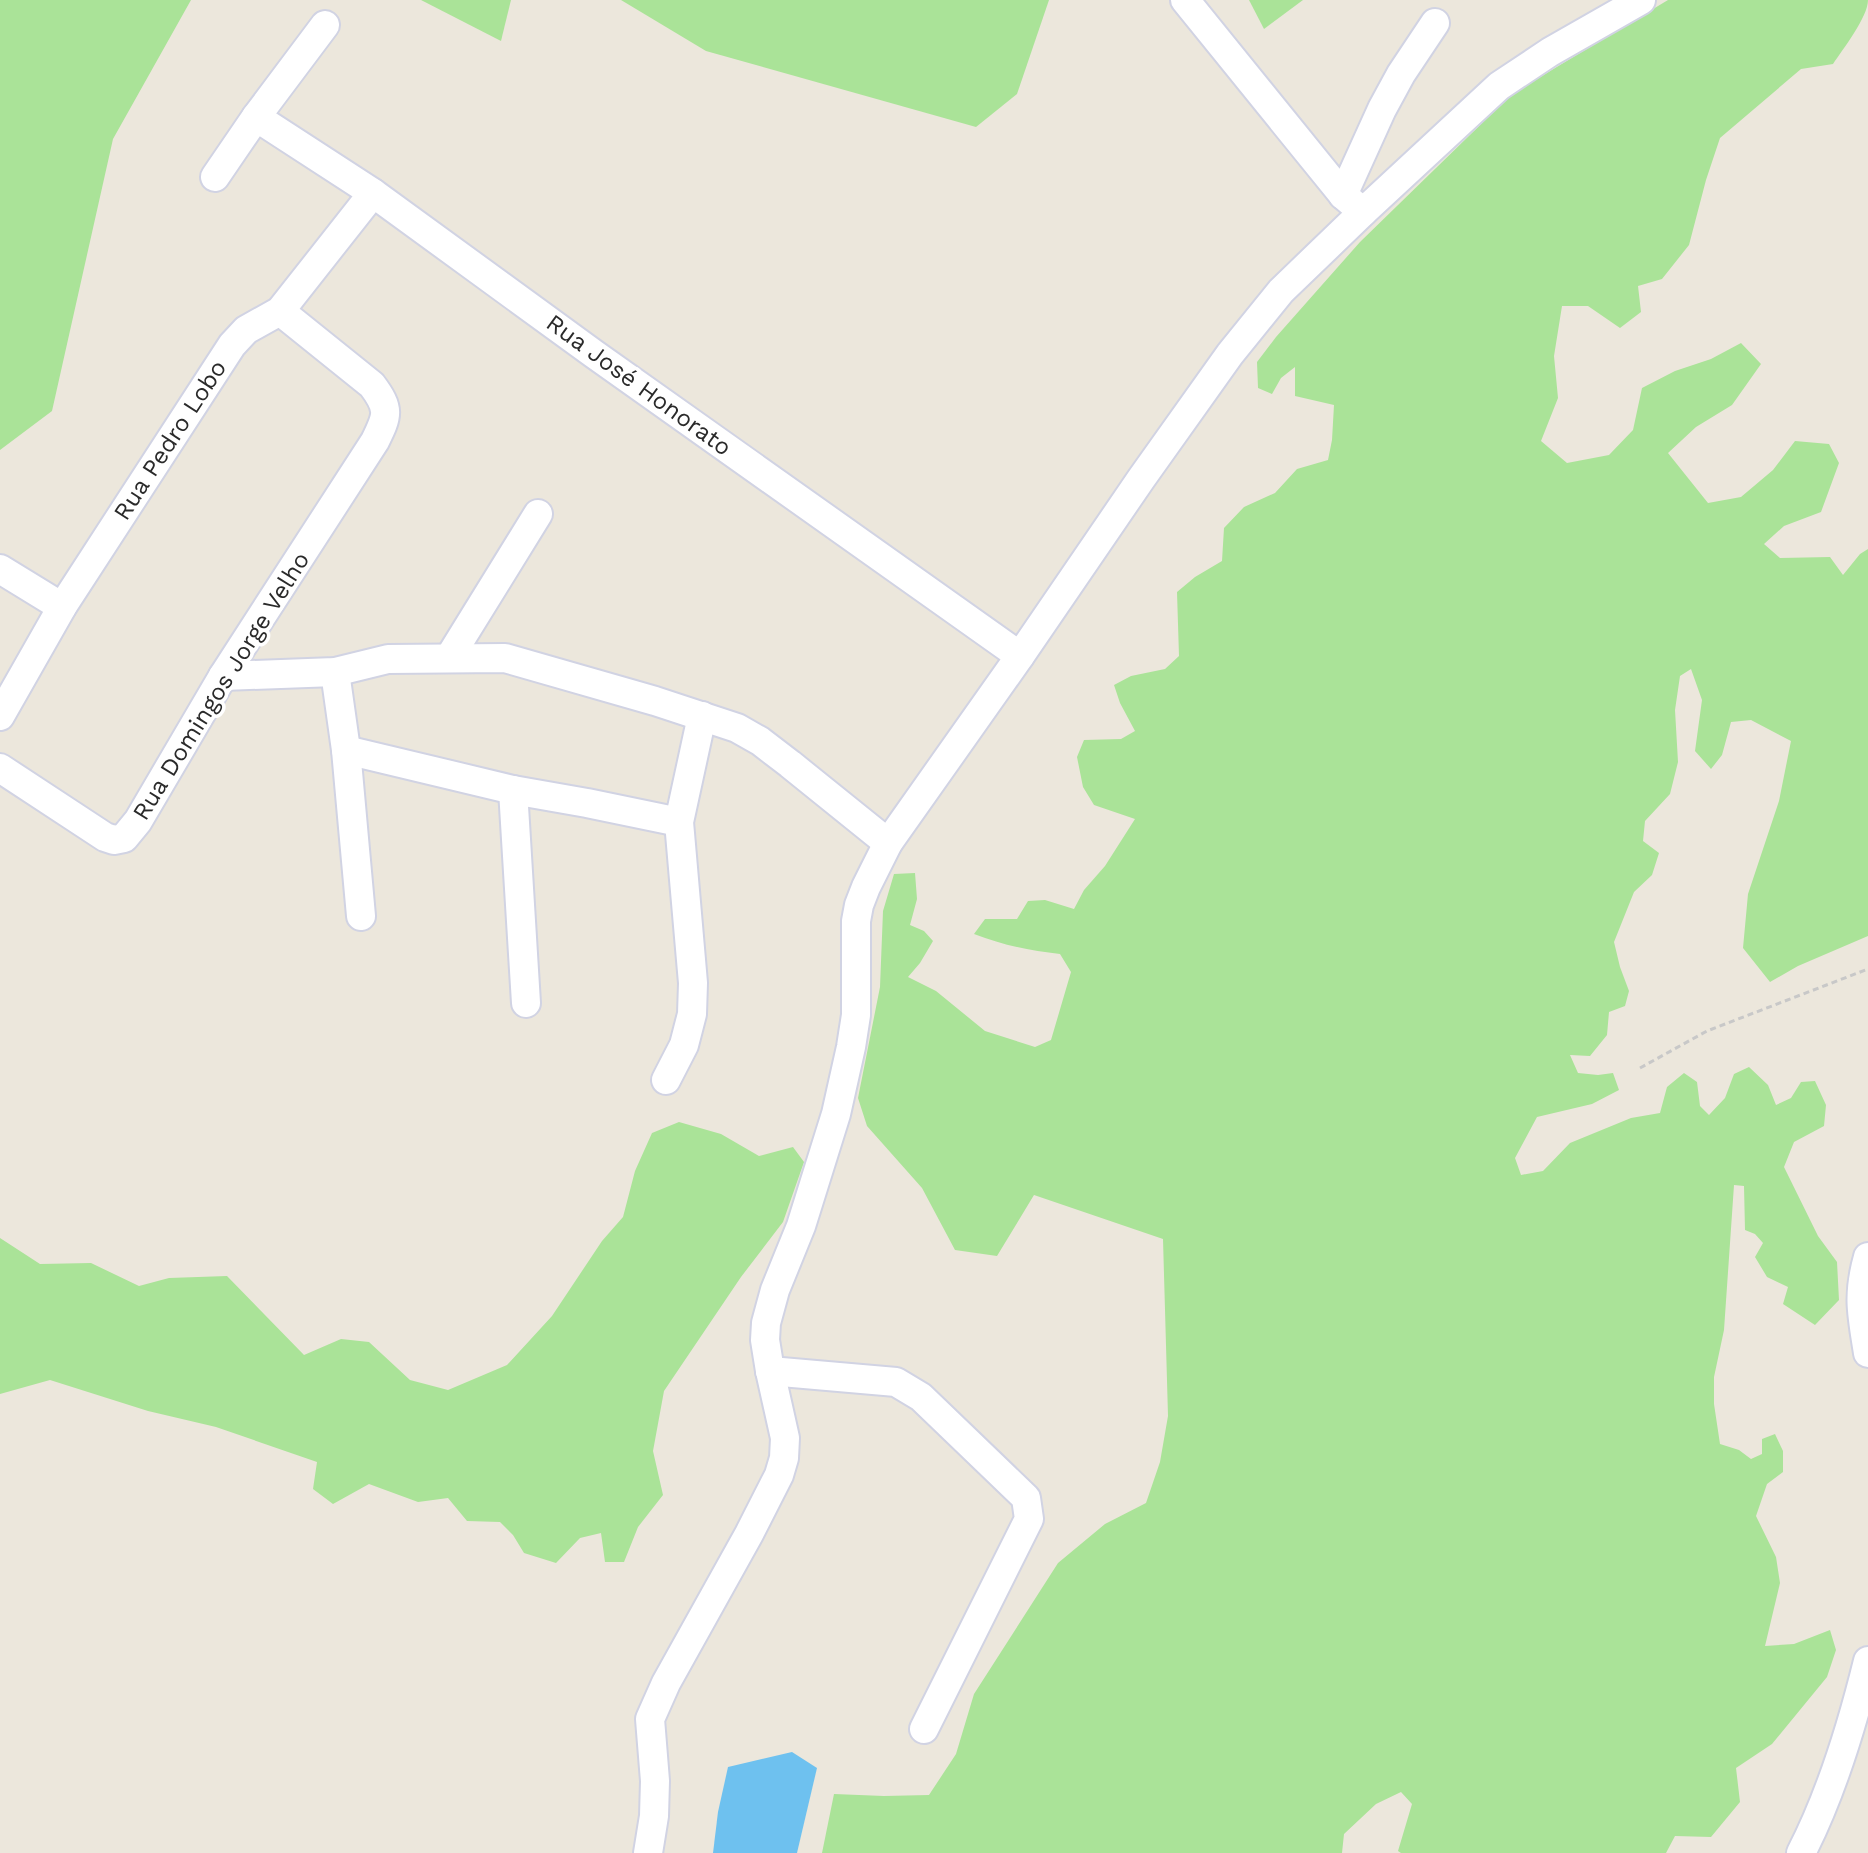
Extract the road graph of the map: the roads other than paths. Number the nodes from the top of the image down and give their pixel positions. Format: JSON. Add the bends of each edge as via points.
{"nodes":[{"id":1,"x":1185,"y":0,"type":"edge"},
{"id":2,"x":1641,"y":0,"type":"edge"},
{"id":3,"x":1435,"y":23,"type":"dead end"},
{"id":4,"x":325,"y":25,"type":"dead end"},
{"id":5,"x":256,"y":117,"type":"junction"},
{"id":6,"x":215,"y":177,"type":"dead end"},
{"id":7,"x":373,"y":193,"type":"junction"},
{"id":8,"x":1353,"y":204,"type":"junction"},
{"id":9,"x":280,"y":311,"type":"junction"},
{"id":10,"x":538,"y":514,"type":"dead end"},
{"id":11,"x":0,"y":569,"type":"edge"},
{"id":12,"x":62,"y":607,"type":"junction"},
{"id":13,"x":1020,"y":656,"type":"junction"},
{"id":14,"x":449,"y":658,"type":"junction"},
{"id":15,"x":335,"y":672,"type":"junction"},
{"id":16,"x":223,"y":676,"type":"junction"},
{"id":17,"x":0,"y":716,"type":"edge"},
{"id":18,"x":702,"y":716,"type":"junction"},
{"id":19,"x":346,"y":750,"type":"junction"},
{"id":20,"x":0,"y":768,"type":"edge"},
{"id":21,"x":513,"y":790,"type":"junction"},
{"id":22,"x":679,"y":822,"type":"junction"},
{"id":23,"x":888,"y":843,"type":"junction"},
{"id":24,"x":361,"y":916,"type":"dead end"},
{"id":25,"x":526,"y":1003,"type":"dead end"},
{"id":26,"x":666,"y":1080,"type":"dead end"},
{"id":27,"x":1868,"y":1257,"type":"edge"},
{"id":28,"x":1868,"y":1353,"type":"edge"},
{"id":29,"x":770,"y":1371,"type":"junction"},
{"id":30,"x":1868,"y":1661,"type":"edge"},
{"id":31,"x":924,"y":1729,"type":"dead end"},
{"id":32,"x":648,"y":1853,"type":"edge"},
{"id":33,"x":1801,"y":1853,"type":"edge"}],
"edges":[{"from":1,"to":8,"type":"street"},
{"from":2,"to":8,"type":"street","via":[[1499,86]]},
{"from":3,"to":8,"type":"street","via":[[1382,109]]},
{"from":4,"to":5,"type":"street"},
{"from":5,"to":6,"type":"street"},
{"from":5,"to":7,"type":"street","name":"Rua José Honorato"},
{"from":7,"to":9,"type":"street","name":"Rua Pedro Lobo"},
{"from":7,"to":13,"type":"street","name":"Rua José Honorato"},
{"from":8,"to":13,"type":"street","via":[[1230,354]]},
{"from":9,"to":12,"type":"street","name":"Rua Pedro Lobo","via":[[246,330],[232,345]]},
{"from":9,"to":16,"type":"street","name":"Rua Domingos Jorge Velho","via":[[372,385],[386,406],[384,423]]},
{"from":10,"to":14,"type":"street"},
{"from":11,"to":12,"type":"street"},
{"from":12,"to":17,"type":"street","name":"Rua Pedro Lobo"},
{"from":13,"to":23,"type":"street"},
{"from":14,"to":15,"type":"street","via":[[388,659]]},
{"from":14,"to":18,"type":"street","via":[[505,658]]},
{"from":15,"to":16,"type":"street"},
{"from":15,"to":19,"type":"street"},
{"from":16,"to":20,"type":"street","name":"Rua Domingos Jorge Velho","via":[[138,821],[121,840],[105,837]]},
{"from":18,"to":22,"type":"street"},
{"from":18,"to":23,"type":"street","via":[[760,741]]},
{"from":19,"to":21,"type":"street"},
{"from":19,"to":24,"type":"street"},
{"from":21,"to":22,"type":"street"},
{"from":21,"to":25,"type":"street"},
{"from":22,"to":26,"type":"street","via":[[692,1014]]},
{"from":23,"to":29,"type":"street","via":[[859,905],[851,1047],[836,1114],[766,1323]]},
{"from":27,"to":28,"type":"street","via":[[1861,1302]]},
{"from":29,"to":31,"type":"street","via":[[896,1382],[921,1397],[1026,1498],[1029,1519]]},
{"from":29,"to":32,"type":"street","via":[[785,1438],[784,1458],[650,1719],[655,1781]]},
{"from":30,"to":33,"type":"street","via":[[1829,1789]]}]}
